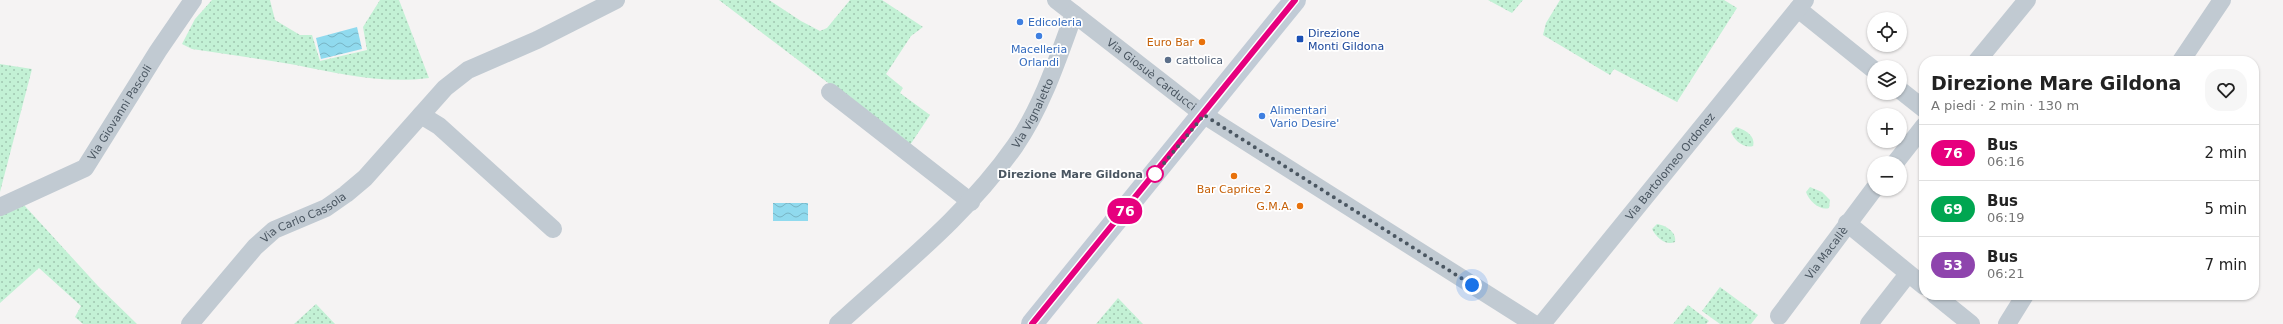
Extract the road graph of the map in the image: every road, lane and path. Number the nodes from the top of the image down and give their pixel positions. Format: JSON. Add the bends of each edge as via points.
{"nodes":[{"id":1,"x":193,"y":0,"type":"edge"},
{"id":2,"x":616,"y":0,"type":"edge"},
{"id":3,"x":1056,"y":0,"type":"edge"},
{"id":4,"x":1295,"y":0,"type":"edge"},
{"id":5,"x":2027,"y":0,"type":"edge"},
{"id":6,"x":2222,"y":0,"type":"edge"},
{"id":7,"x":1801,"y":5,"type":"edge"},
{"id":8,"x":1074,"y":14,"type":"junction"},
{"id":9,"x":1981,"y":56,"type":"edge"},
{"id":10,"x":2184,"y":56,"type":"edge"},
{"id":11,"x":1867,"y":64,"type":"edge"},
{"id":12,"x":830,"y":92,"type":"dead end"},
{"id":13,"x":1907,"y":96,"type":"edge"},
{"id":14,"x":1919,"y":105,"type":"edge"},
{"id":15,"x":421,"y":115,"type":"junction"},
{"id":16,"x":1204,"y":115,"type":"junction"},
{"id":17,"x":1919,"y":132,"type":"edge"},
{"id":18,"x":1900,"y":156,"type":"edge"},
{"id":19,"x":1868,"y":196,"type":"edge"},
{"id":20,"x":971,"y":202,"type":"junction"},
{"id":21,"x":0,"y":207,"type":"edge"},
{"id":22,"x":1847,"y":223,"type":"junction"},
{"id":23,"x":554,"y":228,"type":"dead end"},
{"id":24,"x":1908,"y":274,"type":"junction"},
{"id":25,"x":1919,"y":282,"type":"edge"},
{"id":26,"x":1941,"y":300,"type":"edge"},
{"id":27,"x":2022,"y":300,"type":"edge"},
{"id":28,"x":1779,"y":316,"type":"dead end"},
{"id":29,"x":190,"y":324,"type":"edge"},
{"id":30,"x":838,"y":324,"type":"edge"},
{"id":31,"x":1032,"y":324,"type":"edge"},
{"id":32,"x":1534,"y":324,"type":"edge"},
{"id":33,"x":1542,"y":324,"type":"edge"},
{"id":34,"x":1869,"y":324,"type":"edge"},
{"id":35,"x":1971,"y":324,"type":"edge"},
{"id":36,"x":2007,"y":324,"type":"edge"}],
"edges":[{"from":1,"to":21,"type":"street","name":"Via Giovanni Pascoli","via":[[84,168]]},
{"from":2,"to":15,"type":"street","name":"Via Carlo Cassola","via":[[538,40],[468,70],[445,88]]},
{"from":3,"to":8,"type":"street","name":"Via Giosuè Carducci"},
{"from":4,"to":16,"type":"main road"},
{"from":5,"to":9,"type":"street"},
{"from":6,"to":10,"type":"street"},
{"from":7,"to":11,"type":"street","name":"Via Bartolomeo Ordonez"},
{"from":7,"to":33,"type":"street","name":"Via Bartolomeo Ordonez"},
{"from":8,"to":16,"type":"street","name":"Via Giosuè Carducci"},
{"from":8,"to":20,"type":"street","name":"Via Vignaletto","via":[[1035,110],[1015,146]]},
{"from":12,"to":20,"type":"street"},
{"from":13,"to":14,"type":"street"},
{"from":15,"to":23,"type":"street","via":[[439,126]]},
{"from":15,"to":29,"type":"street","name":"Via Carlo Cassola","via":[[365,178],[346,194],[326,208],[274,230],[255,247]]},
{"from":16,"to":31,"type":"main road"},
{"from":16,"to":32,"type":"street","name":"Via Giosuè Carducci"},
{"from":17,"to":18,"type":"street"},
{"from":19,"to":22,"type":"street","name":"Via Macallè"},
{"from":20,"to":30,"type":"street","name":"Via Vignaletto","via":[[915,257]]},
{"from":22,"to":24,"type":"street"},
{"from":22,"to":28,"type":"street","name":"Via Macallè"},
{"from":24,"to":25,"type":"street"},
{"from":24,"to":34,"type":"street"},
{"from":26,"to":35,"type":"street"},
{"from":27,"to":36,"type":"street"}]}
